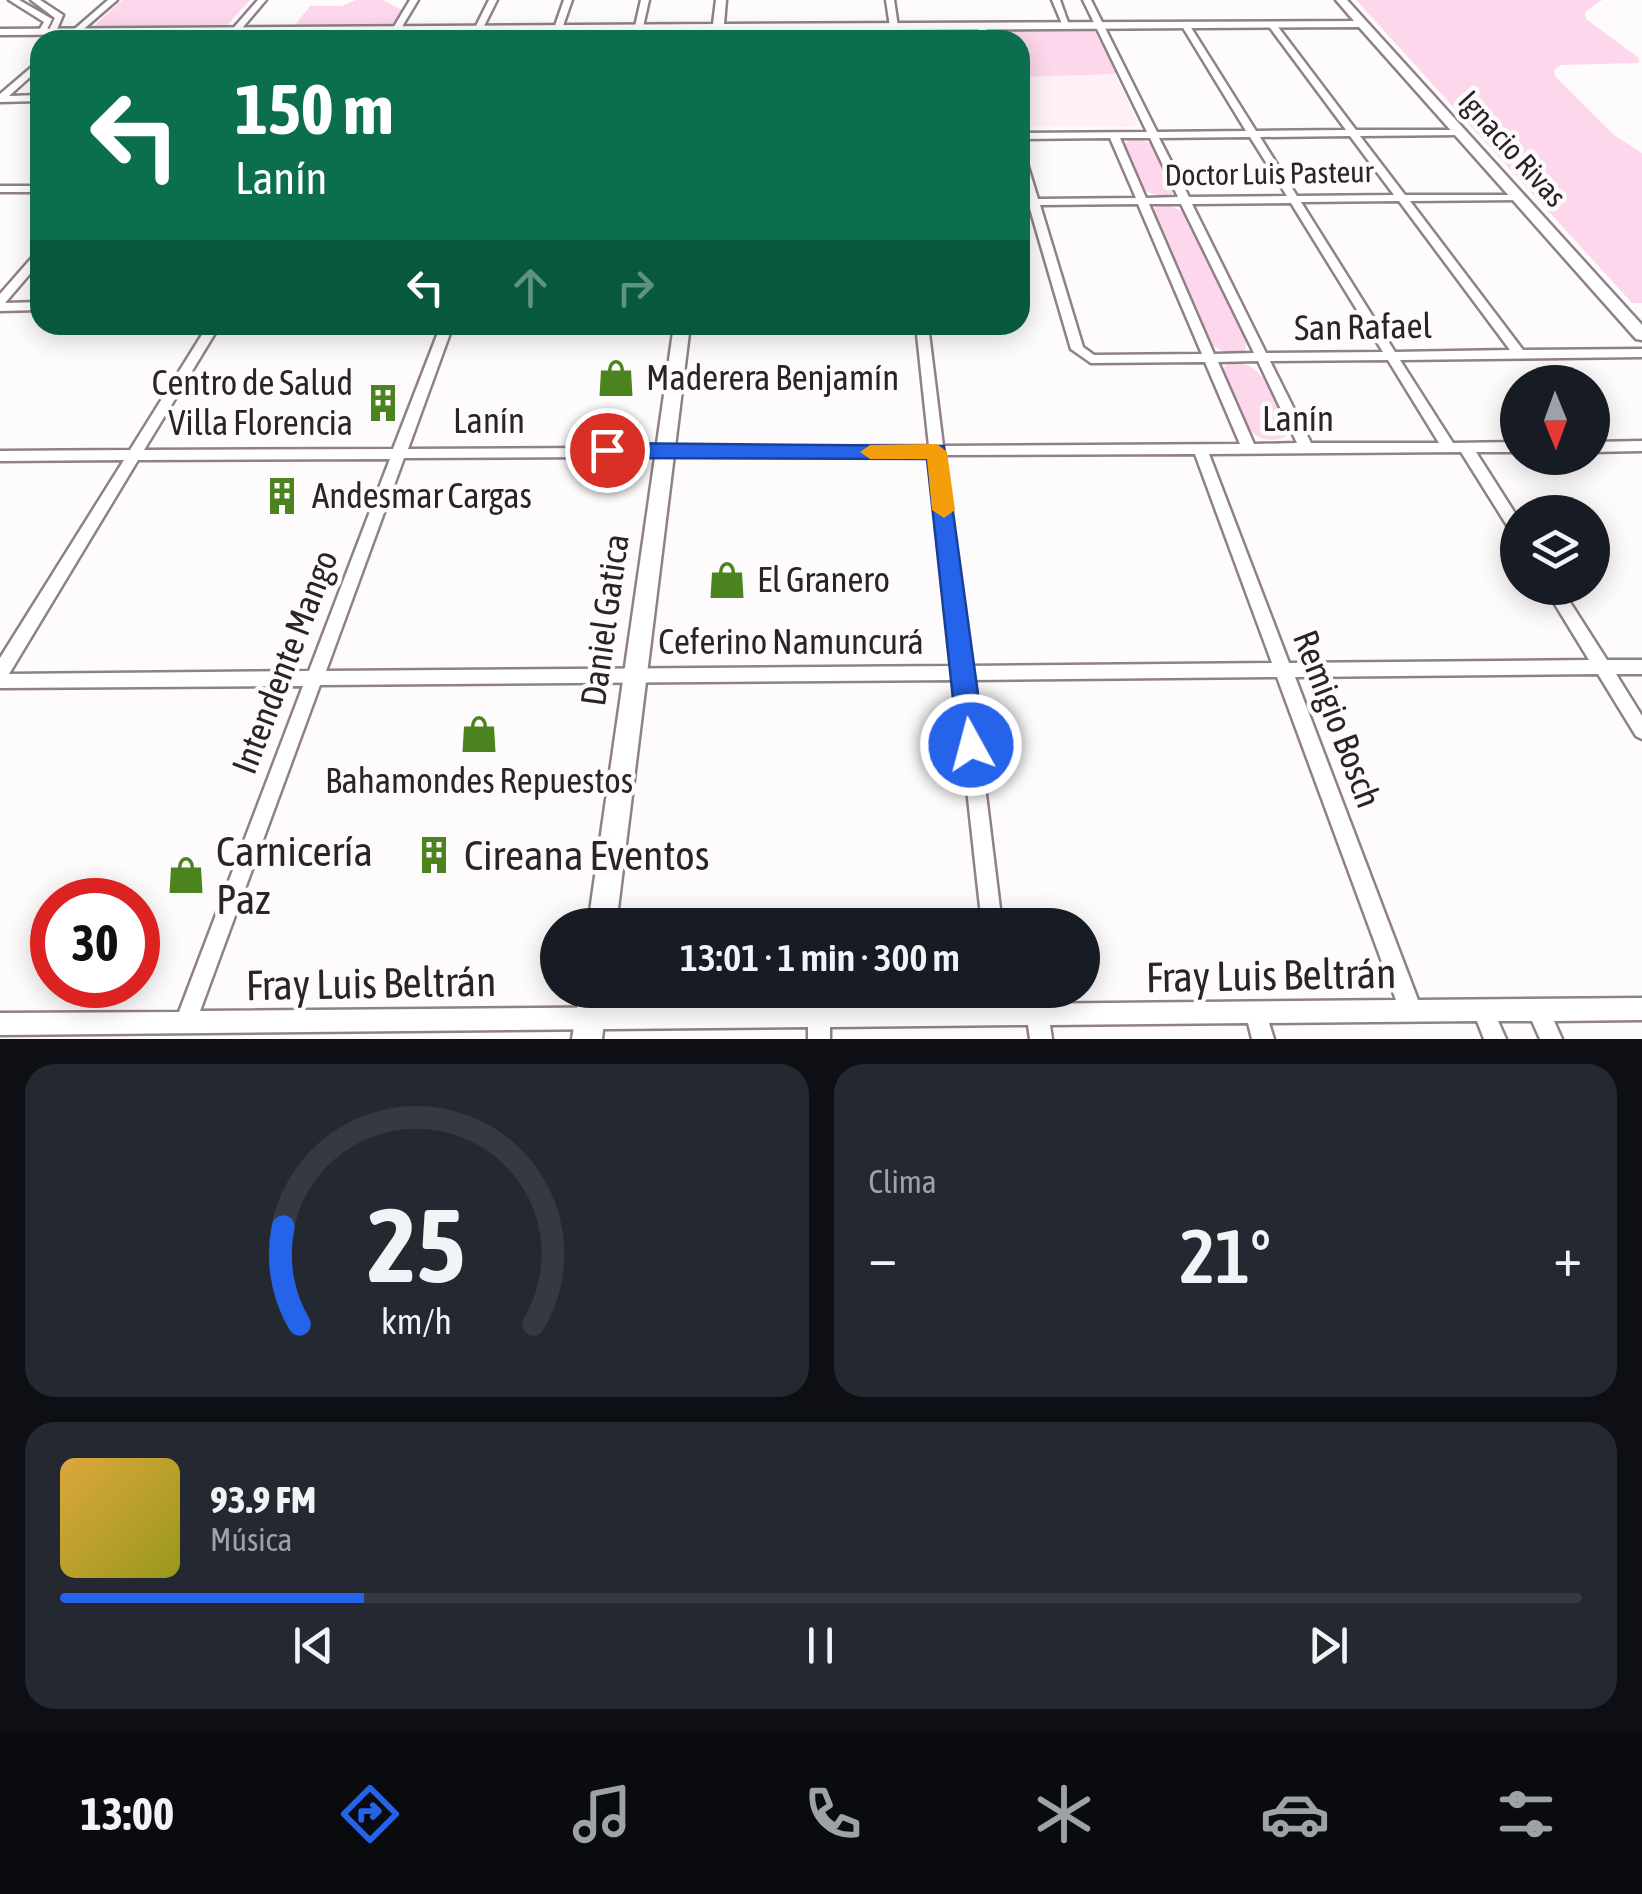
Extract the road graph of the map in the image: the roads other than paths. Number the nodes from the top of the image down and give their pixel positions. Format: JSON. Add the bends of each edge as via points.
{"nodes":[{"id":1,"x":13,"y":0,"type":"edge"},
{"id":2,"x":36,"y":0,"type":"edge"},
{"id":3,"x":105,"y":0,"type":"edge"},
{"id":4,"x":113,"y":0,"type":"edge"},
{"id":5,"x":262,"y":0,"type":"edge"},
{"id":6,"x":414,"y":0,"type":"edge"},
{"id":7,"x":493,"y":0,"type":"edge"},
{"id":8,"x":568,"y":0,"type":"edge"},
{"id":9,"x":645,"y":0,"type":"edge"},
{"id":10,"x":722,"y":0,"type":"edge"},
{"id":11,"x":890,"y":0,"type":"edge"},
{"id":12,"x":1056,"y":0,"type":"edge"},
{"id":13,"x":1087,"y":0,"type":"edge"},
{"id":14,"x":1341,"y":0,"type":"edge"},
{"id":15,"x":59,"y":14,"type":"junction"},
{"id":16,"x":45,"y":18,"type":"junction"},
{"id":17,"x":1363,"y":24,"type":"junction"},
{"id":18,"x":1272,"y":25,"type":"junction"},
{"id":19,"x":1067,"y":26,"type":"junction"},
{"id":20,"x":1100,"y":26,"type":"junction"},
{"id":21,"x":1186,"y":26,"type":"junction"},
{"id":22,"x":48,"y":30,"type":"edge"},
{"id":23,"x":50,"y":30,"type":"edge"},
{"id":24,"x":74,"y":30,"type":"edge"},
{"id":25,"x":77,"y":30,"type":"edge"},
{"id":26,"x":236,"y":30,"type":"edge"},
{"id":27,"x":396,"y":30,"type":"edge"},
{"id":28,"x":478,"y":30,"type":"edge"},
{"id":29,"x":558,"y":30,"type":"edge"},
{"id":30,"x":638,"y":30,"type":"edge"},
{"id":31,"x":718,"y":30,"type":"edge"},
{"id":32,"x":895,"y":30,"type":"edge"},
{"id":33,"x":1026,"y":30,"type":"edge"},
{"id":34,"x":0,"y":32,"type":"edge"},
{"id":35,"x":30,"y":32,"type":"edge"},
{"id":36,"x":30,"y":72,"type":"edge"},
{"id":37,"x":0,"y":81,"type":"edge"},
{"id":38,"x":20,"y":81,"type":"junction"},
{"id":39,"x":30,"y":98,"type":"edge"},
{"id":40,"x":0,"y":99,"type":"edge"},
{"id":41,"x":1352,"y":132,"type":"junction"},
{"id":42,"x":1460,"y":132,"type":"junction"},
{"id":43,"x":1153,"y":134,"type":"junction"},
{"id":44,"x":1253,"y":134,"type":"junction"},
{"id":45,"x":1114,"y":135,"type":"junction"},
{"id":46,"x":1030,"y":136,"type":"edge"},
{"id":47,"x":0,"y":189,"type":"edge"},
{"id":48,"x":30,"y":189,"type":"edge"},
{"id":49,"x":1518,"y":196,"type":"junction"},
{"id":50,"x":1402,"y":198,"type":"junction"},
{"id":51,"x":1294,"y":199,"type":"junction"},
{"id":52,"x":1142,"y":200,"type":"junction"},
{"id":53,"x":1185,"y":200,"type":"junction"},
{"id":54,"x":1030,"y":202,"type":"edge"},
{"id":55,"x":1030,"y":211,"type":"edge"},
{"id":56,"x":30,"y":268,"type":"edge"},
{"id":57,"x":0,"y":304,"type":"edge"},
{"id":58,"x":30,"y":306,"type":"edge"},
{"id":59,"x":208,"y":335,"type":"edge"},
{"id":60,"x":443,"y":335,"type":"edge"},
{"id":61,"x":681,"y":335,"type":"edge"},
{"id":62,"x":923,"y":335,"type":"edge"},
{"id":63,"x":1642,"y":335,"type":"edge"},
{"id":64,"x":1642,"y":354,"type":"edge"},
{"id":65,"x":1520,"y":355,"type":"junction"},
{"id":66,"x":1392,"y":357,"type":"junction"},
{"id":67,"x":1262,"y":358,"type":"junction"},
{"id":68,"x":1210,"y":359,"type":"junction"},
{"id":69,"x":1642,"y":446,"type":"edge"},
{"id":70,"x":1500,"y":447,"type":"edge"},
{"id":71,"x":1610,"y":447,"type":"edge"},
{"id":72,"x":1458,"y":448,"type":"junction"},
{"id":73,"x":1307,"y":449,"type":"junction"},
{"id":74,"x":1201,"y":450,"type":"junction"},
{"id":75,"x":1249,"y":450,"type":"junction"},
{"id":76,"x":399,"y":451,"type":"junction"},
{"id":77,"x":665,"y":451,"type":"junction"},
{"id":78,"x":937,"y":452,"type":"junction"},
{"id":79,"x":135,"y":454,"type":"junction"},
{"id":80,"x":0,"y":456,"type":"edge"},
{"id":81,"x":1500,"y":506,"type":"edge"},
{"id":82,"x":1563,"y":605,"type":"edge"},
{"id":83,"x":5,"y":657,"type":"edge"},
{"id":84,"x":1642,"y":667,"type":"edge"},
{"id":85,"x":1602,"y":668,"type":"junction"},
{"id":86,"x":1284,"y":670,"type":"junction"},
{"id":87,"x":0,"y":673,"type":"edge"},
{"id":88,"x":963,"y":673,"type":"junction"},
{"id":89,"x":635,"y":676,"type":"junction"},
{"id":90,"x":314,"y":679,"type":"junction"},
{"id":91,"x":0,"y":681,"type":"edge"},
{"id":92,"x":1642,"y":731,"type":"edge"},
{"id":93,"x":604,"y":908,"type":"edge"},
{"id":94,"x":990,"y":908,"type":"edge"},
{"id":95,"x":1002,"y":1008,"type":"edge"},
{"id":96,"x":1642,"y":1009,"type":"edge"},
{"id":97,"x":1483,"y":1010,"type":"junction"},
{"id":98,"x":1538,"y":1010,"type":"junction"},
{"id":99,"x":1411,"y":1011,"type":"junction"},
{"id":100,"x":1255,"y":1012,"type":"junction"},
{"id":101,"x":1038,"y":1014,"type":"junction"},
{"id":102,"x":1003,"y":1015,"type":"junction"},
{"id":103,"x":590,"y":1016,"type":"edge"},
{"id":104,"x":185,"y":1023,"type":"junction"},
{"id":105,"x":0,"y":1024,"type":"edge"},
{"id":106,"x":819,"y":1028,"type":"edge"},
{"id":107,"x":1041,"y":1039,"type":"edge"},
{"id":108,"x":1263,"y":1039,"type":"edge"},
{"id":109,"x":1496,"y":1039,"type":"edge"},
{"id":110,"x":1551,"y":1039,"type":"edge"}],
"edges":[{"from":1,"to":16,"type":"street"},
{"from":2,"to":15,"type":"street"},
{"from":3,"to":24,"type":"street"},
{"from":4,"to":25,"type":"street"},
{"from":5,"to":26,"type":"street"},
{"from":6,"to":27,"type":"street"},
{"from":7,"to":28,"type":"street"},
{"from":8,"to":29,"type":"street"},
{"from":9,"to":30,"type":"street"},
{"from":10,"to":31,"type":"main road"},
{"from":11,"to":32,"type":"street"},
{"from":12,"to":19,"type":"street"},
{"from":13,"to":20,"type":"street"},
{"from":14,"to":17,"type":"main road","name":"Ignacio Rivas"},
{"from":15,"to":16,"type":"street"},
{"from":15,"to":23,"type":"street","via":[[60,23]]},
{"from":16,"to":22,"type":"street"},
{"from":17,"to":18,"type":"main road"},
{"from":17,"to":42,"type":"main road","name":"Ignacio Rivas"},
{"from":18,"to":21,"type":"main road"},
{"from":18,"to":41,"type":"street"},
{"from":19,"to":20,"type":"main road"},
{"from":19,"to":33,"type":"main road"},
{"from":20,"to":21,"type":"main road"},
{"from":20,"to":43,"type":"street"},
{"from":21,"to":44,"type":"street"},
{"from":34,"to":35,"type":"main road"},
{"from":36,"to":38,"type":"street"},
{"from":37,"to":38,"type":"street"},
{"from":38,"to":40,"type":"street"},
{"from":39,"to":40,"type":"street"},
{"from":41,"to":42,"type":"street"},
{"from":41,"to":44,"type":"street"},
{"from":41,"to":50,"type":"street"},
{"from":42,"to":49,"type":"main road","name":"Ignacio Rivas"},
{"from":43,"to":44,"type":"street"},
{"from":43,"to":45,"type":"street"},
{"from":43,"to":53,"type":"street"},
{"from":44,"to":51,"type":"street"},
{"from":45,"to":46,"type":"street"},
{"from":45,"to":52,"type":"street"},
{"from":47,"to":48,"type":"street"},
{"from":49,"to":50,"type":"street","name":"Doctor Luis Pasteur"},
{"from":49,"to":63,"type":"main road","name":"Ignacio Rivas"},
{"from":50,"to":51,"type":"street","name":"Doctor Luis Pasteur"},
{"from":50,"to":65,"type":"street"},
{"from":51,"to":53,"type":"street","name":"Doctor Luis Pasteur"},
{"from":51,"to":66,"type":"street"},
{"from":52,"to":53,"type":"street","name":"Doctor Luis Pasteur"},
{"from":52,"to":54,"type":"street","name":"Doctor Luis Pasteur"},
{"from":52,"to":68,"type":"street"},
{"from":53,"to":67,"type":"street"},
{"from":55,"to":68,"type":"street","name":"San Rafael","via":[[1085,358]]},
{"from":56,"to":57,"type":"street"},
{"from":57,"to":58,"type":"street"},
{"from":59,"to":79,"type":"street"},
{"from":60,"to":76,"type":"street","name":"Intendente Mango"},
{"from":61,"to":77,"type":"main road","name":"Daniel Gatica"},
{"from":62,"to":78,"type":"street"},
{"from":64,"to":65,"type":"street","name":"San Rafael"},
{"from":65,"to":66,"type":"street","name":"San Rafael"},
{"from":66,"to":67,"type":"street","name":"San Rafael"},
{"from":66,"to":72,"type":"street"},
{"from":67,"to":68,"type":"street","name":"San Rafael"},
{"from":67,"to":73,"type":"street"},
{"from":68,"to":75,"type":"street"},
{"from":69,"to":71,"type":"street"},
{"from":70,"to":72,"type":"street","name":"Lanín"},
{"from":72,"to":73,"type":"street","name":"Lanín"},
{"from":72,"to":81,"type":"street"},
{"from":73,"to":75,"type":"street","name":"Lanín"},
{"from":74,"to":75,"type":"street","name":"Lanín"},
{"from":74,"to":78,"type":"street","name":"Lanín"},
{"from":74,"to":86,"type":"street","name":"Remigio Bosch"},
{"from":76,"to":77,"type":"street","name":"Lanín"},
{"from":76,"to":79,"type":"street","name":"Lanín"},
{"from":76,"to":90,"type":"street","name":"Intendente Mango"},
{"from":77,"to":78,"type":"street","name":"Lanín"},
{"from":77,"to":89,"type":"main road","name":"Daniel Gatica"},
{"from":78,"to":88,"type":"street"},
{"from":79,"to":80,"type":"street","name":"Lanín"},
{"from":79,"to":83,"type":"street"},
{"from":82,"to":85,"type":"street"},
{"from":83,"to":87,"type":"street"},
{"from":84,"to":85,"type":"street","name":"Ceferino Namuncurá"},
{"from":85,"to":86,"type":"street","name":"Ceferino Namuncurá"},
{"from":85,"to":92,"type":"street"},
{"from":86,"to":88,"type":"street","name":"Ceferino Namuncurá"},
{"from":86,"to":99,"type":"street","name":"Remigio Bosch"},
{"from":88,"to":89,"type":"street","name":"Ceferino Namuncurá"},
{"from":88,"to":94,"type":"street"},
{"from":89,"to":90,"type":"street","name":"Ceferino Namuncurá"},
{"from":89,"to":93,"type":"main road","name":"Daniel Gatica"},
{"from":90,"to":91,"type":"street","name":"Ceferino Namuncurá"},
{"from":90,"to":104,"type":"street","name":"Intendente Mango"},
{"from":95,"to":102,"type":"street"},
{"from":96,"to":98,"type":"street","name":"Fray Luis Beltrán"},
{"from":97,"to":98,"type":"street","name":"Fray Luis Beltrán"},
{"from":97,"to":99,"type":"street","name":"Fray Luis Beltrán"},
{"from":97,"to":109,"type":"street"},
{"from":98,"to":110,"type":"street"},
{"from":99,"to":100,"type":"street","name":"Fray Luis Beltrán"},
{"from":100,"to":101,"type":"street","name":"Fray Luis Beltrán"},
{"from":100,"to":108,"type":"street"},
{"from":101,"to":102,"type":"street","name":"Fray Luis Beltrán"},
{"from":101,"to":107,"type":"street"},
{"from":102,"to":106,"type":"street","name":"Fray Luis Beltrán"},
{"from":103,"to":104,"type":"street","name":"Fray Luis Beltrán"},
{"from":103,"to":106,"type":"street","name":"Fray Luis Beltrán"},
{"from":104,"to":105,"type":"street","name":"Fray Luis Beltrán"}]}
